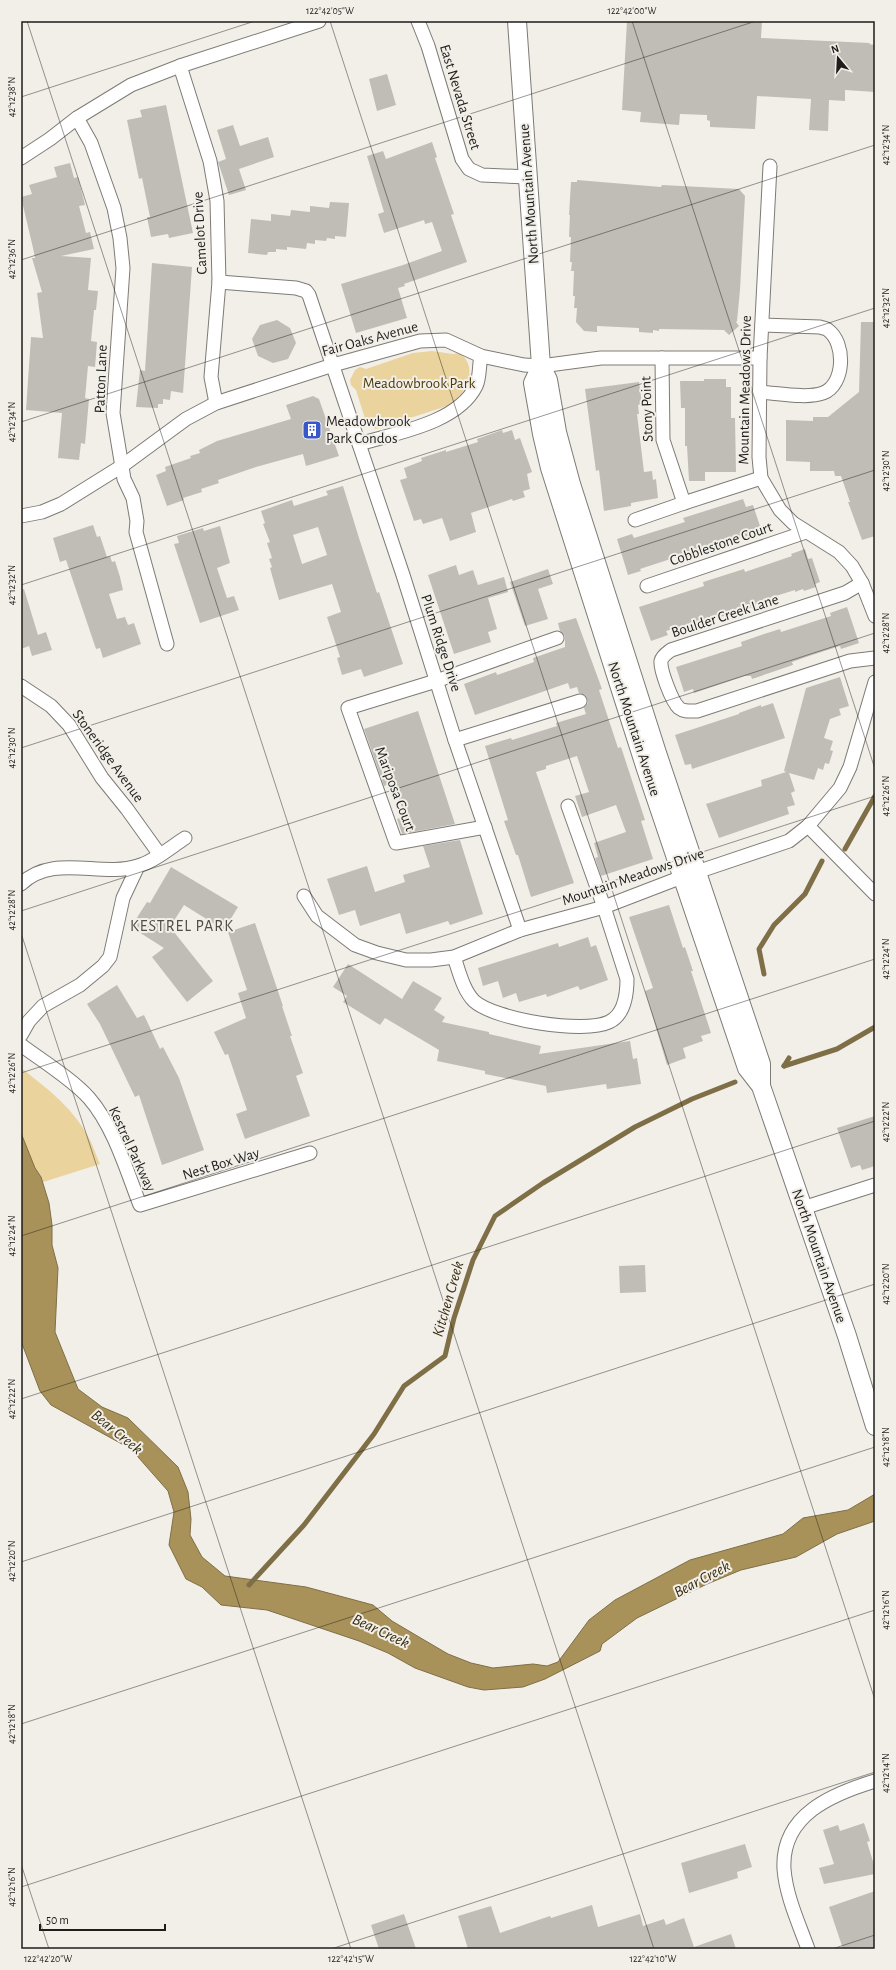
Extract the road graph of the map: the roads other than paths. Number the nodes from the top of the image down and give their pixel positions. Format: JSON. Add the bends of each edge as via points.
{"nodes":[{"id":1,"x":319,"y":21,"type":"edge"},
{"id":2,"x":418,"y":21,"type":"edge"},
{"id":3,"x":517,"y":21,"type":"edge"},
{"id":4,"x":180,"y":66,"type":"junction"},
{"id":5,"x":77,"y":118,"type":"junction"},
{"id":6,"x":21,"y":158,"type":"edge"},
{"id":7,"x":770,"y":166,"type":"dead end"},
{"id":8,"x":528,"y":177,"type":"junction"},
{"id":9,"x":219,"y":282,"type":"junction"},
{"id":10,"x":762,"y":326,"type":"junction"},
{"id":11,"x":481,"y":356,"type":"junction"},
{"id":12,"x":662,"y":358,"type":"junction"},
{"id":13,"x":760,"y":358,"type":"junction"},
{"id":14,"x":332,"y":365,"type":"junction"},
{"id":15,"x":541,"y":366,"type":"junction"},
{"id":16,"x":759,"y":392,"type":"junction"},
{"id":17,"x":216,"y":402,"type":"junction"},
{"id":18,"x":359,"y":444,"type":"junction"},
{"id":19,"x":122,"y":466,"type":"junction"},
{"id":20,"x":761,"y":478,"type":"junction"},
{"id":21,"x":684,"y":503,"type":"junction"},
{"id":22,"x":21,"y":516,"type":"edge"},
{"id":23,"x":635,"y":520,"type":"dead end"},
{"id":24,"x":806,"y":532,"type":"junction"},
{"id":25,"x":862,"y":583,"type":"junction"},
{"id":26,"x":647,"y":586,"type":"dead end"},
{"id":27,"x":875,"y":616,"type":"edge"},
{"id":28,"x":557,"y":638,"type":"dead end"},
{"id":29,"x":167,"y":644,"type":"dead end"},
{"id":30,"x":875,"y":658,"type":"edge"},
{"id":31,"x":436,"y":681,"type":"junction"},
{"id":32,"x":875,"y":682,"type":"edge"},
{"id":33,"x":21,"y":686,"type":"edge"},
{"id":34,"x":580,"y":701,"type":"dead end"},
{"id":35,"x":455,"y":740,"type":"junction"},
{"id":36,"x":568,"y":806,"type":"dead end"},
{"id":37,"x":808,"y":826,"type":"junction"},
{"id":38,"x":485,"y":827,"type":"junction"},
{"id":39,"x":185,"y":838,"type":"dead end"},
{"id":40,"x":160,"y":855,"type":"junction"},
{"id":41,"x":138,"y":866,"type":"junction"},
{"id":42,"x":690,"y":874,"type":"junction"},
{"id":43,"x":21,"y":884,"type":"edge"},
{"id":44,"x":875,"y":894,"type":"edge"},
{"id":45,"x":304,"y":896,"type":"dead end"},
{"id":46,"x":604,"y":907,"type":"junction"},
{"id":47,"x":520,"y":930,"type":"junction"},
{"id":48,"x":454,"y":957,"type":"junction"},
{"id":49,"x":21,"y":1035,"type":"edge"},
{"id":50,"x":21,"y":1045,"type":"edge"},
{"id":51,"x":310,"y":1153,"type":"dead end"},
{"id":52,"x":875,"y":1185,"type":"edge"},
{"id":53,"x":140,"y":1205,"type":"joint"},
{"id":54,"x":803,"y":1208,"type":"junction"},
{"id":55,"x":875,"y":1426,"type":"edge"},
{"id":56,"x":875,"y":1781,"type":"edge"},
{"id":57,"x":808,"y":1949,"type":"edge"}],
"edges":[{"from":1,"to":4,"type":"street"},
{"from":2,"to":8,"type":"street","name":"East Nevada Street","via":[[462,159],[469,169],[482,175]]},
{"from":3,"to":8,"type":"street","name":"North Mountain Avenue"},
{"from":4,"to":5,"type":"street","via":[[131,85]]},
{"from":4,"to":9,"type":"street","name":"Camelot Drive","via":[[210,161],[217,201]]},
{"from":5,"to":6,"type":"street","via":[[50,140]]},
{"from":5,"to":19,"type":"street","name":"Patton Lane","via":[[90,143],[114,208],[120,238],[123,268],[114,413]]},
{"from":7,"to":10,"type":"street","name":"Mountain Meadows Drive"},
{"from":8,"to":15,"type":"street","name":"North Mountain Avenue"},
{"from":9,"to":14,"type":"street","name":"Plum Ridge Drive","via":[[306,290],[310,295]]},
{"from":9,"to":17,"type":"street","name":"Camelot Drive","via":[[211,377]]},
{"from":10,"to":13,"type":"street","name":"Mountain Meadows Drive"},
{"from":10,"to":16,"type":"street","via":[[820,326],[828,330],[840,348],[840,375],[832,387],[815,395]]},
{"from":11,"to":14,"type":"street","name":"Fair Oaks Avenue","via":[[446,340],[420,340]]},
{"from":11,"to":15,"type":"street","name":"Fair Oaks Avenue"},
{"from":11,"to":18,"type":"street","via":[[477,384],[468,399],[455,411],[435,420]]},
{"from":12,"to":13,"type":"street","name":"Fair Oaks Avenue"},
{"from":12,"to":15,"type":"street","name":"Fair Oaks Avenue","via":[[601,358]]},
{"from":12,"to":21,"type":"street","name":"Stony Point","via":[[663,440]]},
{"from":13,"to":16,"type":"street","name":"Mountain Meadows Drive"},
{"from":14,"to":17,"type":"street","name":"Fair Oaks Avenue"},
{"from":14,"to":18,"type":"street","name":"Plum Ridge Drive"},
{"from":15,"to":42,"type":"street","name":"North Mountain Avenue","via":[[533,383],[546,450],[644,762]]},
{"from":16,"to":20,"type":"street","name":"Mountain Meadows Drive"},
{"from":17,"to":19,"type":"street","name":"Fair Oaks Avenue","via":[[186,419]]},
{"from":18,"to":31,"type":"street","name":"Plum Ridge Drive"},
{"from":19,"to":22,"type":"street","name":"Fair Oaks Avenue","via":[[61,504],[42,512]]},
{"from":19,"to":29,"type":"street","name":"Patton Lane","via":[[124,479],[133,498],[136,532]]},
{"from":20,"to":21,"type":"street"},
{"from":20,"to":24,"type":"street","name":"Mountain Meadows Drive","via":[[780,510]]},
{"from":21,"to":23,"type":"street"},
{"from":24,"to":25,"type":"street","name":"Mountain Meadows Drive","via":[[839,552],[852,566]]},
{"from":24,"to":26,"type":"street","name":"Cobblestone Court"},
{"from":25,"to":27,"type":"street","name":"Mountain Meadows Drive"},
{"from":25,"to":30,"type":"street","name":"Boulder Creek Lane","via":[[845,594],[671,650],[664,655],[661,661],[662,668],[672,699],[687,711],[697,711],[850,661]]},
{"from":28,"to":31,"type":"street"},
{"from":31,"to":35,"type":"street","name":"Plum Ridge Drive"},
{"from":31,"to":38,"type":"street","name":"Mariposa Court","via":[[348,708],[396,843]]},
{"from":32,"to":37,"type":"street","name":"Mountain Meadows Drive","via":[[850,767],[840,788]]},
{"from":33,"to":40,"type":"street","name":"Stoneridge Avenue","via":[[51,706],[69,725],[102,778]]},
{"from":34,"to":35,"type":"street"},
{"from":35,"to":38,"type":"street","name":"Plum Ridge Drive"},
{"from":36,"to":46,"type":"street"},
{"from":37,"to":42,"type":"street","name":"Mountain Meadows Drive","via":[[789,841]]},
{"from":37,"to":44,"type":"street"},
{"from":38,"to":47,"type":"street","name":"Plum Ridge Drive"},
{"from":39,"to":40,"type":"street"},
{"from":40,"to":41,"type":"street"},
{"from":41,"to":43,"type":"street","via":[[119,870],[59,868]]},
{"from":41,"to":49,"type":"street","via":[[123,898],[110,957],[80,985],[43,1006],[29,1021]]},
{"from":42,"to":46,"type":"street","name":"Mountain Meadows Drive"},
{"from":42,"to":54,"type":"street","name":"North Mountain Avenue","via":[[747,1068],[761,1086]]},
{"from":45,"to":48,"type":"street","name":"Mountain Meadows Drive","via":[[317,916],[362,948],[406,960]]},
{"from":46,"to":47,"type":"street","name":"Mountain Meadows Drive"},
{"from":46,"to":48,"type":"street","via":[[627,979],[627,991],[622,1008],[610,1022],[580,1027],[552,1025],[496,1013],[474,1000],[466,989]]},
{"from":47,"to":48,"type":"street","name":"Mountain Meadows Drive"},
{"from":50,"to":53,"type":"street","name":"Kestrel Parkway","via":[[88,1097],[99,1111]]},
{"from":51,"to":53,"type":"street","name":"Nest Box Way"},
{"from":52,"to":54,"type":"street"},
{"from":54,"to":55,"type":"street","name":"North Mountain Avenue"},
{"from":56,"to":57,"type":"street","via":[[827,1799],[812,1809],[803,1817],[787,1842],[784,1870]]}]}
